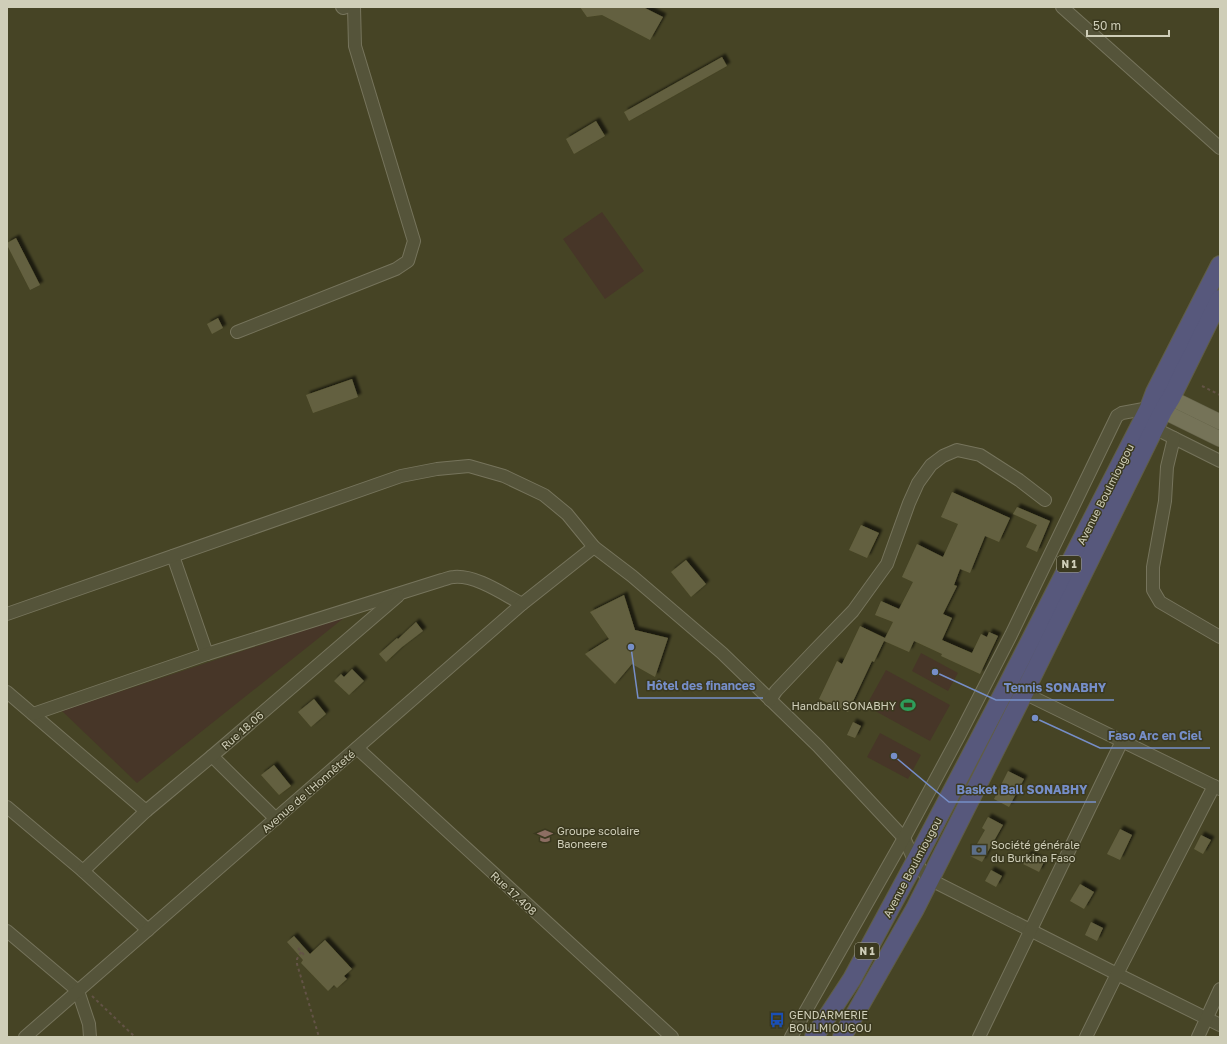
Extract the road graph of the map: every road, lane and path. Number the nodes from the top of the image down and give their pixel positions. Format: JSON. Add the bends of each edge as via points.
{"nodes":[{"id":1,"x":342,"y":7,"type":"edge"},
{"id":2,"x":346,"y":7,"type":"edge"},
{"id":3,"x":354,"y":7,"type":"edge"},
{"id":4,"x":1062,"y":7,"type":"edge"},
{"id":5,"x":1220,"y":148,"type":"edge"},
{"id":6,"x":1220,"y":265,"type":"edge"},
{"id":7,"x":1220,"y":299,"type":"edge"},
{"id":8,"x":237,"y":332,"type":"dead end"},
{"id":9,"x":1202,"y":386,"type":"dead end"},
{"id":10,"x":1220,"y":395,"type":"edge"},
{"id":11,"x":1160,"y":402,"type":"junction"},
{"id":12,"x":1220,"y":422,"type":"edge"},
{"id":13,"x":1154,"y":428,"type":"junction"},
{"id":14,"x":1174,"y":438,"type":"junction"},
{"id":15,"x":1220,"y":439,"type":"edge"},
{"id":16,"x":1220,"y":461,"type":"edge"},
{"id":17,"x":1045,"y":500,"type":"dead end"},
{"id":18,"x":594,"y":547,"type":"junction"},
{"id":19,"x":173,"y":556,"type":"junction"},
{"id":20,"x":403,"y":591,"type":"junction"},
{"id":21,"x":522,"y":604,"type":"junction"},
{"id":22,"x":7,"y":614,"type":"edge"},
{"id":23,"x":1220,"y":637,"type":"edge"},
{"id":24,"x":207,"y":654,"type":"junction"},
{"id":25,"x":7,"y":692,"type":"edge"},
{"id":26,"x":1024,"y":693,"type":"junction"},
{"id":27,"x":770,"y":700,"type":"junction"},
{"id":28,"x":33,"y":714,"type":"junction"},
{"id":29,"x":1122,"y":741,"type":"junction"},
{"id":30,"x":357,"y":748,"type":"junction"},
{"id":31,"x":212,"y":756,"type":"junction"},
{"id":32,"x":1217,"y":787,"type":"edge"},
{"id":33,"x":7,"y":807,"type":"edge"},
{"id":34,"x":146,"y":811,"type":"junction"},
{"id":35,"x":276,"y":819,"type":"junction"},
{"id":36,"x":904,"y":838,"type":"junction"},
{"id":37,"x":915,"y":862,"type":"junction"},
{"id":38,"x":83,"y":871,"type":"junction"},
{"id":39,"x":930,"y":879,"type":"junction"},
{"id":40,"x":148,"y":930,"type":"junction"},
{"id":41,"x":1031,"y":930,"type":"junction"},
{"id":42,"x":8,"y":933,"type":"edge"},
{"id":43,"x":298,"y":948,"type":"dead end"},
{"id":44,"x":302,"y":952,"type":"junction"},
{"id":45,"x":305,"y":956,"type":"dead end"},
{"id":46,"x":1117,"y":974,"type":"junction"},
{"id":47,"x":80,"y":989,"type":"junction"},
{"id":48,"x":1220,"y":989,"type":"edge"},
{"id":49,"x":1217,"y":1000,"type":"edge"},
{"id":50,"x":1207,"y":1018,"type":"junction"},
{"id":51,"x":1220,"y":1025,"type":"edge"},
{"id":52,"x":25,"y":1037,"type":"edge"},
{"id":53,"x":90,"y":1037,"type":"edge"},
{"id":54,"x":135,"y":1037,"type":"edge"},
{"id":55,"x":320,"y":1037,"type":"edge"},
{"id":56,"x":672,"y":1037,"type":"edge"},
{"id":57,"x":791,"y":1037,"type":"edge"},
{"id":58,"x":814,"y":1037,"type":"edge"},
{"id":59,"x":842,"y":1037,"type":"edge"},
{"id":60,"x":979,"y":1037,"type":"edge"},
{"id":61,"x":1086,"y":1037,"type":"edge"},
{"id":62,"x":1198,"y":1037,"type":"edge"}],
"edges":[{"from":1,"to":2,"type":"street"},
{"from":3,"to":8,"type":"street","via":[[355,46],[414,241],[408,261],[396,269]]},
{"from":4,"to":5,"type":"street"},
{"from":6,"to":11,"type":"highway","name":"Avenue Boulmiougou","number":"N 1"},
{"from":7,"to":11,"type":"highway","name":"Avenue Boulmiougou","number":"N 1"},
{"from":9,"to":10,"type":"path"},
{"from":11,"to":12,"type":"main road"},
{"from":11,"to":13,"type":"highway","name":"Avenue Boulmiougou","number":"N 1"},
{"from":11,"to":15,"type":"main road"},
{"from":11,"to":36,"type":"street","via":[[1122,412],[1117,416],[1011,635]]},
{"from":11,"to":37,"type":"highway","name":"Avenue Boulmiougou","number":"N 1"},
{"from":13,"to":14,"type":"street"},
{"from":13,"to":26,"type":"highway","name":"Avenue Boulmiougou","number":"N 1"},
{"from":14,"to":16,"type":"street"},
{"from":14,"to":23,"type":"street","via":[[1167,467],[1165,501],[1153,567],[1153,590],[1160,602]]},
{"from":17,"to":27,"type":"street","via":[[980,455],[957,450],[937,460],[918,483],[887,564],[853,611]]},
{"from":18,"to":19,"type":"street","via":[[567,514],[544,495],[504,476],[469,466],[401,476]]},
{"from":18,"to":21,"type":"street","name":"Avenue de l'Honnêteté"},
{"from":18,"to":27,"type":"street","via":[[710,643]]},
{"from":19,"to":22,"type":"street"},
{"from":19,"to":24,"type":"street"},
{"from":20,"to":21,"type":"street","via":[[455,577],[470,578]]},
{"from":20,"to":24,"type":"street"},
{"from":20,"to":31,"type":"street","name":"Rue 18.06"},
{"from":21,"to":30,"type":"street","name":"Avenue de l'Honnêteté"},
{"from":24,"to":28,"type":"street"},
{"from":25,"to":28,"type":"street"},
{"from":26,"to":29,"type":"street"},
{"from":26,"to":39,"type":"highway","name":"Avenue Boulmiougou","number":"N 1"},
{"from":27,"to":36,"type":"street","via":[[818,746]]},
{"from":28,"to":34,"type":"street"},
{"from":29,"to":32,"type":"street"},
{"from":29,"to":41,"type":"street"},
{"from":30,"to":35,"type":"street","name":"Avenue de l'Honnêteté"},
{"from":30,"to":56,"type":"street","name":"Rue 17.408"},
{"from":31,"to":34,"type":"street","name":"Rue 18.06"},
{"from":31,"to":35,"type":"street"},
{"from":32,"to":46,"type":"street"},
{"from":33,"to":38,"type":"street"},
{"from":34,"to":38,"type":"street","name":"Rue 18.06"},
{"from":35,"to":40,"type":"street","name":"Avenue de l'Honnêteté"},
{"from":36,"to":37,"type":"street"},
{"from":36,"to":57,"type":"street"},
{"from":37,"to":39,"type":"street"},
{"from":37,"to":58,"type":"highway","name":"Avenue Boulmiougou","number":"N 1","via":[[852,979]]},
{"from":38,"to":40,"type":"street"},
{"from":39,"to":41,"type":"street"},
{"from":39,"to":59,"type":"highway","name":"Avenue Boulmiougou","number":"N 1"},
{"from":40,"to":47,"type":"street","name":"Avenue de l'Honnêteté"},
{"from":41,"to":46,"type":"street"},
{"from":41,"to":60,"type":"street"},
{"from":42,"to":47,"type":"street"},
{"from":43,"to":44,"type":"path"},
{"from":44,"to":45,"type":"path"},
{"from":44,"to":55,"type":"path","via":[[297,964]]},
{"from":46,"to":50,"type":"street"},
{"from":46,"to":61,"type":"street"},
{"from":47,"to":52,"type":"street","name":"Avenue de l'Honnêteté"},
{"from":47,"to":53,"type":"street"},
{"from":47,"to":54,"type":"path"},
{"from":48,"to":49,"type":"street"},
{"from":49,"to":50,"type":"street"},
{"from":50,"to":51,"type":"street"},
{"from":50,"to":62,"type":"street"}]}
